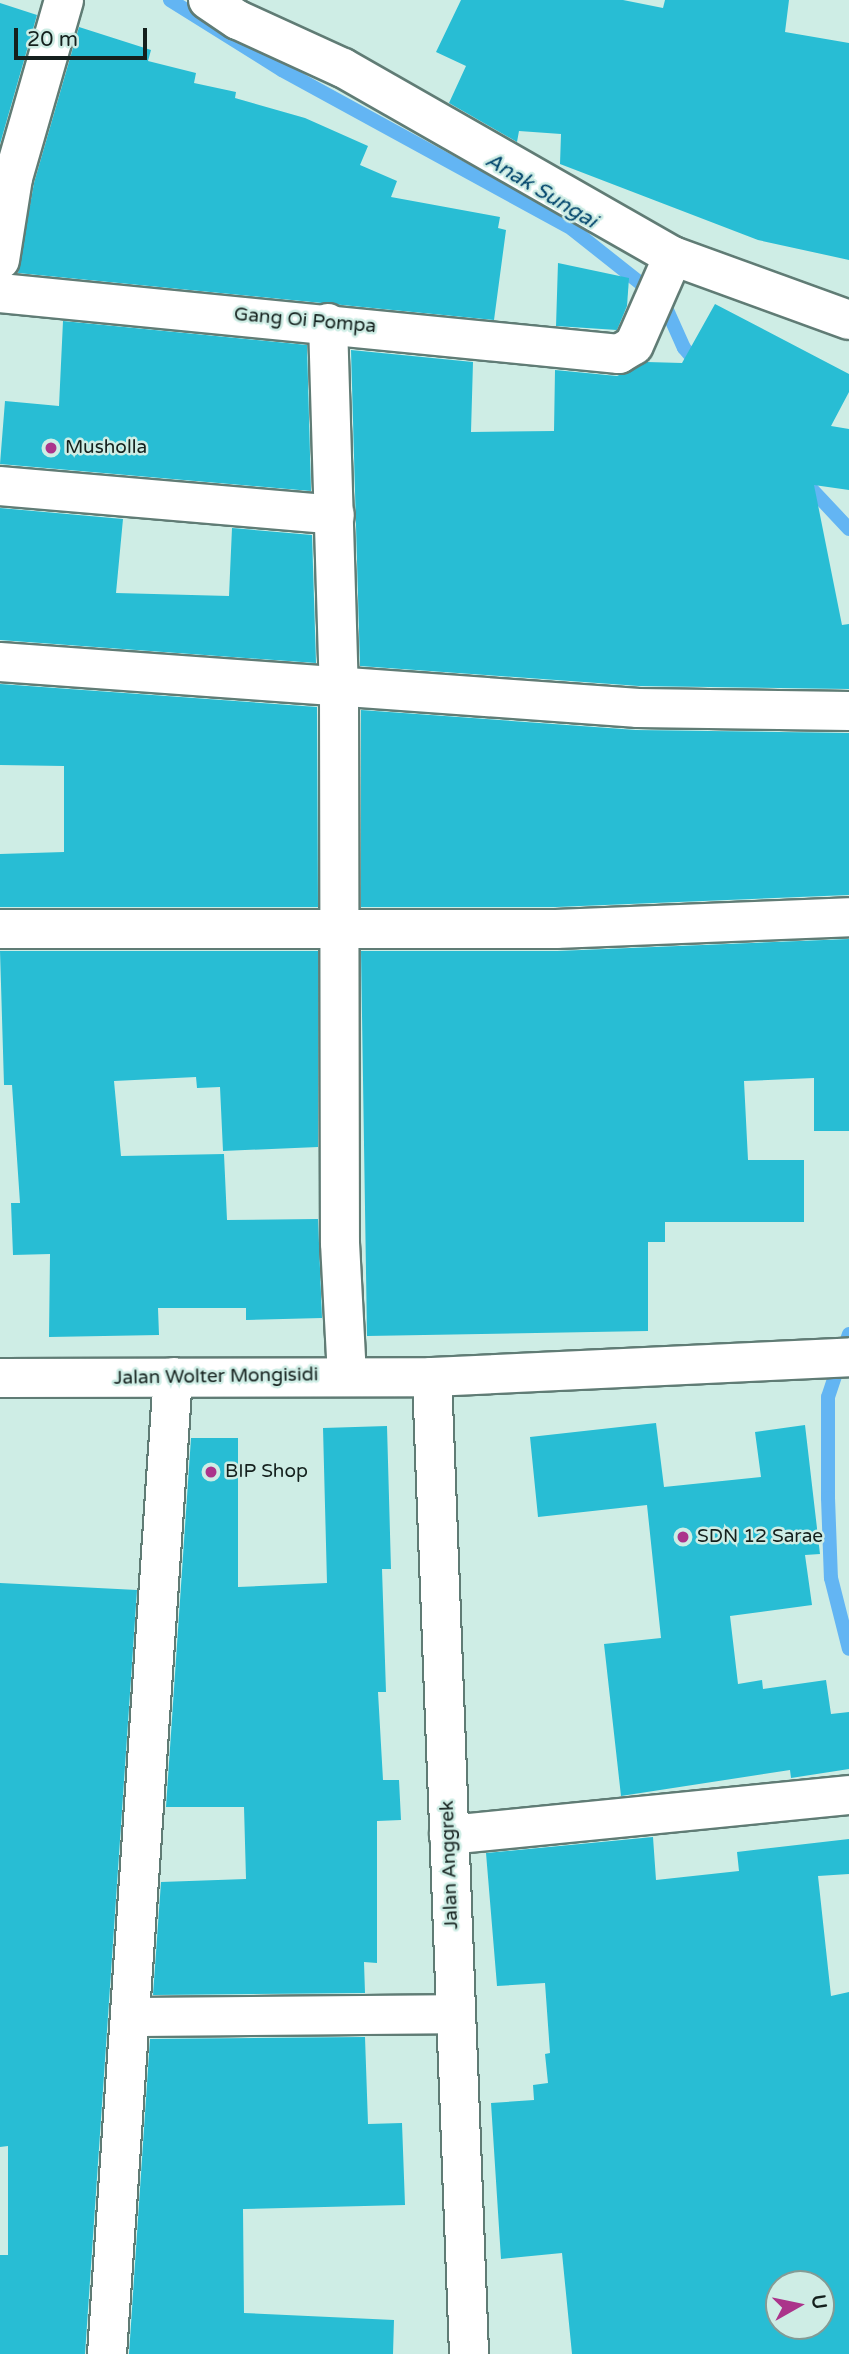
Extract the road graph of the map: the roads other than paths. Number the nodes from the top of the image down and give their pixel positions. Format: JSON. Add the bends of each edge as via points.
{"nodes":[{"id":1,"x":64,"y":0,"type":"edge"},
{"id":2,"x":208,"y":0,"type":"edge"},
{"id":3,"x":0,"y":260,"type":"edge"},
{"id":4,"x":661,"y":281,"type":"junction"},
{"id":5,"x":0,"y":293,"type":"edge"},
{"id":6,"x":849,"y":320,"type":"edge"},
{"id":7,"x":328,"y":323,"type":"junction"},
{"id":8,"x":0,"y":486,"type":"edge"},
{"id":9,"x":335,"y":515,"type":"junction"},
{"id":10,"x":0,"y":662,"type":"edge"},
{"id":11,"x":339,"y":689,"type":"junction"},
{"id":12,"x":849,"y":711,"type":"edge"},
{"id":13,"x":849,"y":916,"type":"edge"},
{"id":14,"x":343,"y":928,"type":"junction"},
{"id":15,"x":0,"y":929,"type":"edge"},
{"id":16,"x":849,"y":1357,"type":"edge"},
{"id":17,"x":346,"y":1375,"type":"junction"},
{"id":18,"x":173,"y":1377,"type":"junction"},
{"id":19,"x":432,"y":1377,"type":"junction"},
{"id":20,"x":0,"y":1378,"type":"edge"},
{"id":21,"x":849,"y":1795,"type":"edge"},
{"id":22,"x":449,"y":1835,"type":"junction"},
{"id":23,"x":456,"y":2014,"type":"junction"},
{"id":24,"x":130,"y":2017,"type":"junction"},
{"id":25,"x":107,"y":2354,"type":"edge"},
{"id":26,"x":469,"y":2354,"type":"edge"}],
"edges":[{"from":1,"to":3,"type":"street","via":[[13,177]]},
{"from":2,"to":4,"type":"street","via":[[238,20],[344,68]]},
{"from":4,"to":6,"type":"street"},
{"from":4,"to":7,"type":"street","name":"Gang Oi Pompa","via":[[630,350],[609,353]]},
{"from":5,"to":7,"type":"street","name":"Gang Oi Pompa"},
{"from":7,"to":9,"type":"street"},
{"from":8,"to":9,"type":"street"},
{"from":9,"to":11,"type":"street"},
{"from":10,"to":11,"type":"street"},
{"from":11,"to":12,"type":"street","via":[[638,708]]},
{"from":11,"to":14,"type":"street"},
{"from":13,"to":14,"type":"street","via":[[556,929]]},
{"from":14,"to":15,"type":"street"},
{"from":14,"to":17,"type":"street","via":[[340,1243]]},
{"from":16,"to":19,"type":"street","name":"Jalan Wolter Mongisidi"},
{"from":17,"to":18,"type":"street","name":"Jalan Wolter Mongisidi"},
{"from":17,"to":19,"type":"street","name":"Jalan Wolter Mongisidi"},
{"from":18,"to":20,"type":"street","name":"Jalan Wolter Mongisidi"},
{"from":18,"to":24,"type":"street"},
{"from":19,"to":22,"type":"street","name":"Jalan Anggrek"},
{"from":21,"to":22,"type":"street"},
{"from":22,"to":23,"type":"street","name":"Jalan Anggrek"},
{"from":23,"to":24,"type":"street"},
{"from":23,"to":26,"type":"street","name":"Jalan Anggrek"},
{"from":24,"to":25,"type":"street"}]}
